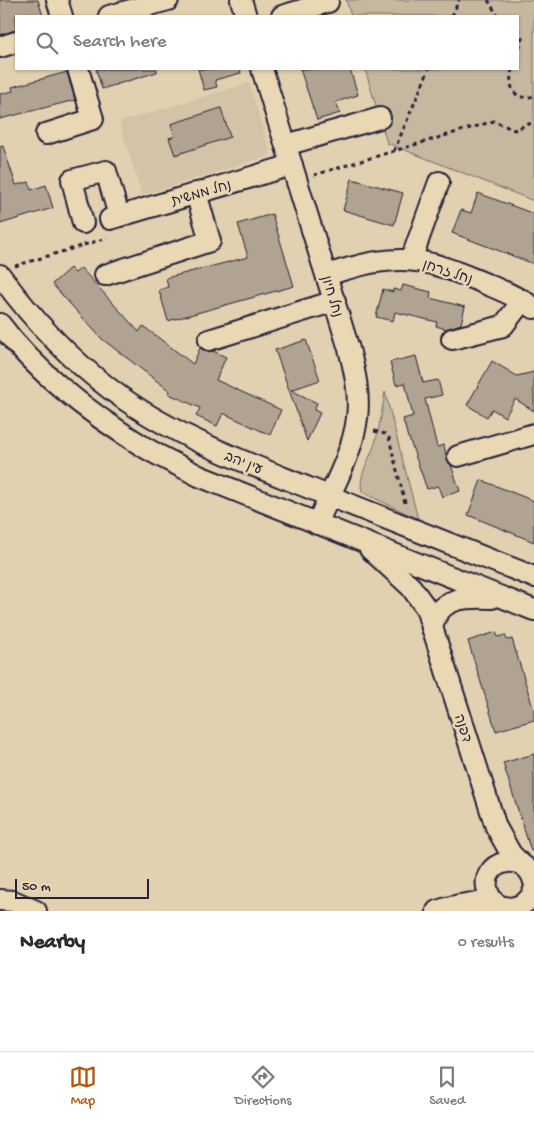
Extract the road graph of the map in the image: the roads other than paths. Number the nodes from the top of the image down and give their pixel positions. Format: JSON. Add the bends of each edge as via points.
{"nodes":[{"id":1,"x":57,"y":0,"type":"edge"},
{"id":2,"x":241,"y":0,"type":"edge"},
{"id":3,"x":327,"y":0,"type":"edge"},
{"id":4,"x":158,"y":1,"type":"edge"},
{"id":5,"x":62,"y":15,"type":"edge"},
{"id":6,"x":112,"y":15,"type":"edge"},
{"id":7,"x":246,"y":15,"type":"edge"},
{"id":8,"x":285,"y":15,"type":"edge"},
{"id":9,"x":15,"y":42,"type":"edge"},
{"id":10,"x":0,"y":47,"type":"edge"},
{"id":11,"x":78,"y":70,"type":"edge"},
{"id":12,"x":262,"y":70,"type":"edge"},
{"id":13,"x":380,"y":118,"type":"dead end"},
{"id":14,"x":46,"y":134,"type":"dead end"},
{"id":15,"x":286,"y":144,"type":"junction"},
{"id":16,"x":292,"y":165,"type":"junction"},
{"id":17,"x":439,"y":182,"type":"dead end"},
{"id":18,"x":196,"y":193,"type":"junction"},
{"id":19,"x":83,"y":223,"type":"dead end"},
{"id":20,"x":411,"y":260,"type":"junction"},
{"id":21,"x":0,"y":275,"type":"edge"},
{"id":22,"x":105,"y":275,"type":"dead end"},
{"id":23,"x":326,"y":275,"type":"junction"},
{"id":24,"x":335,"y":302,"type":"junction"},
{"id":25,"x":528,"y":304,"type":"edge"},
{"id":26,"x":0,"y":324,"type":"edge"},
{"id":27,"x":452,"y":339,"type":"dead end"},
{"id":28,"x":210,"y":340,"type":"dead end"},
{"id":29,"x":534,"y":434,"type":"edge"},
{"id":30,"x":458,"y":456,"type":"dead end"},
{"id":31,"x":329,"y":496,"type":"junction"},
{"id":32,"x":317,"y":524,"type":"junction"},
{"id":33,"x":362,"y":541,"type":"junction"},
{"id":34,"x":534,"y":577,"type":"edge"},
{"id":35,"x":505,"y":598,"type":"junction"},
{"id":36,"x":534,"y":610,"type":"edge"},
{"id":37,"x":432,"y":628,"type":"junction"},
{"id":38,"x":496,"y":827,"type":"junction"},
{"id":39,"x":491,"y":871,"type":"junction"},
{"id":40,"x":530,"y":884,"type":"edge"},
{"id":41,"x":0,"y":900,"type":"edge"},
{"id":42,"x":502,"y":908,"type":"edge"},
{"id":43,"x":442,"y":909,"type":"edge"},
{"id":44,"x":36,"y":911,"type":"edge"}],
"edges":[{"from":1,"to":5,"type":"street"},
{"from":2,"to":7,"type":"street"},
{"from":3,"to":8,"type":"street"},
{"from":4,"to":6,"type":"street"},
{"from":9,"to":10,"type":"street"},
{"from":11,"to":14,"type":"street","via":[[94,118]]},
{"from":12,"to":15,"type":"street","name":"נחל חיון"},
{"from":13,"to":15,"type":"street"},
{"from":15,"to":16,"type":"street","name":"נחל חיון"},
{"from":16,"to":18,"type":"street","name":"נחל ממשית"},
{"from":16,"to":23,"type":"street","name":"נחל חיון"},
{"from":17,"to":20,"type":"street"},
{"from":18,"to":19,"type":"street","name":"נחל ממשית","via":[[114,218],[106,171],[72,180]]},
{"from":18,"to":22,"type":"street","via":[[210,241]]},
{"from":20,"to":23,"type":"street","name":"נחל זרחן","via":[[377,262]]},
{"from":20,"to":25,"type":"street","name":"נחל זרחן","via":[[444,267]]},
{"from":21,"to":31,"type":"street","name":"עין יהב","via":[[26,311],[59,346],[110,390],[158,421],[210,448]]},
{"from":23,"to":24,"type":"street","name":"נחל חיון"},
{"from":24,"to":28,"type":"street"},
{"from":24,"to":31,"type":"street","name":"נחל חיון","via":[[350,349],[358,405],[356,429]]},
{"from":25,"to":27,"type":"street","via":[[503,326]]},
{"from":26,"to":32,"type":"street","via":[[49,377],[96,415],[145,448],[198,476]]},
{"from":29,"to":30,"type":"street"},
{"from":31,"to":32,"type":"street","name":"נחל חיון"},
{"from":31,"to":34,"type":"street","name":"עין יהב"},
{"from":32,"to":33,"type":"street"},
{"from":33,"to":35,"type":"street"},
{"from":33,"to":37,"type":"street","name":"דפנה","via":[[417,593]]},
{"from":35,"to":36,"type":"street"},
{"from":35,"to":37,"type":"street","via":[[458,599],[438,613]]},
{"from":37,"to":38,"type":"street","name":"דפנה"},
{"from":38,"to":39,"type":"street","name":"דפנה","via":[[497,850]]},
{"from":38,"to":40,"type":"street","name":"דפנה"},
{"from":39,"to":40,"type":"street","via":[[505,862]]},
{"from":39,"to":42,"type":"street","via":[[487,880],[488,890],[492,900]]},
{"from":39,"to":43,"type":"street","via":[[474,890]]},
{"from":40,"to":42,"type":"street","via":[[526,903],[520,907]]},
{"from":41,"to":44,"type":"street","via":[[12,901]]},
{"from":42,"to":43,"type":"street","via":[[477,902]]}]}
